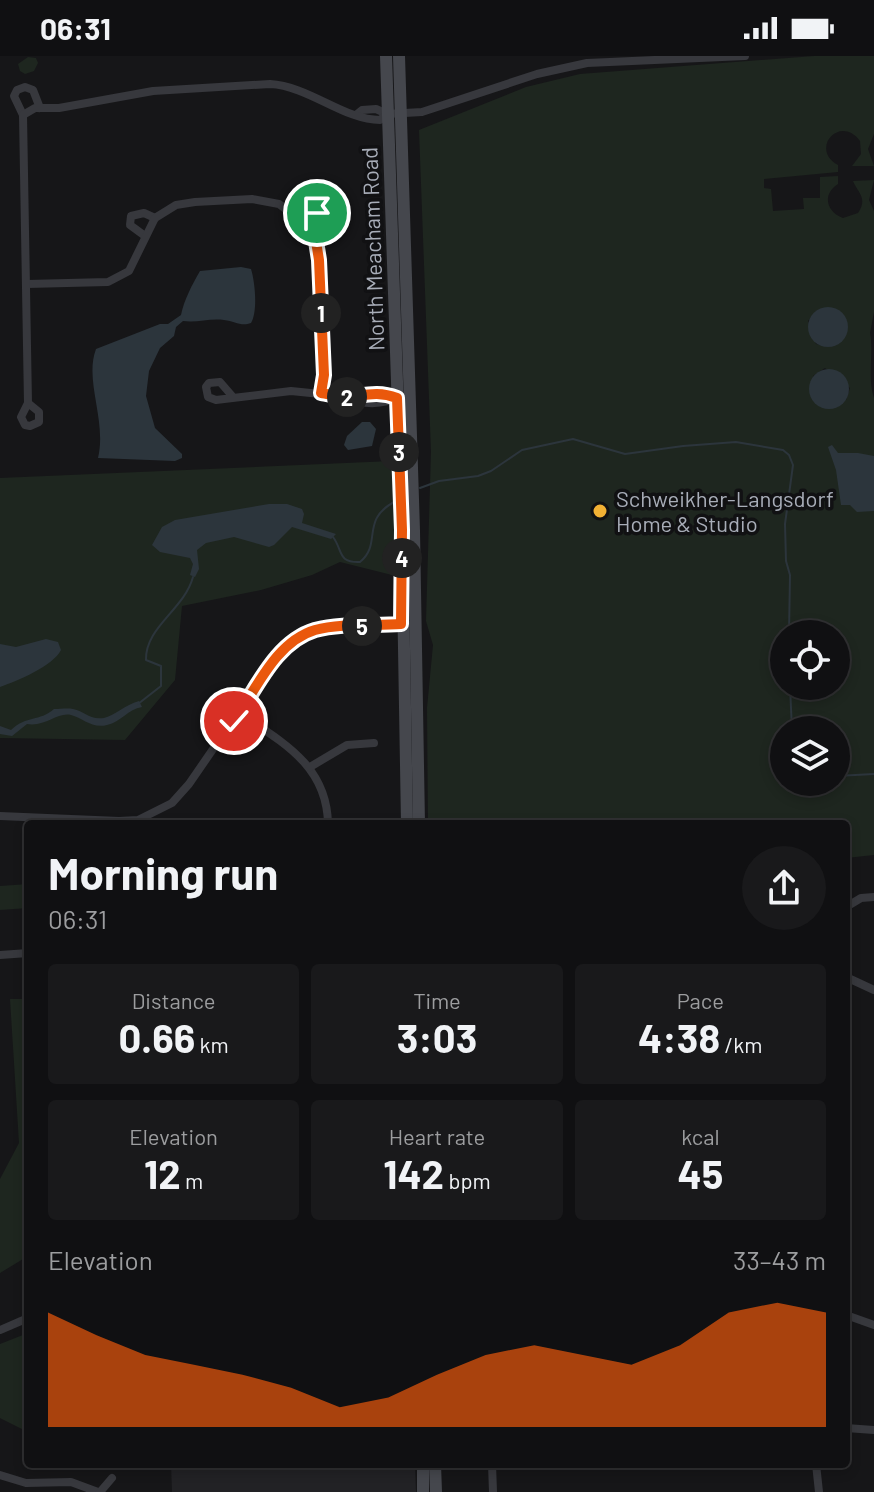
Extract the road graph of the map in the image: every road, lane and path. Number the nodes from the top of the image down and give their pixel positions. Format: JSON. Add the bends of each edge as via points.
{"nodes":[{"id":1,"x":386,"y":56,"type":"edge"},
{"id":2,"x":399,"y":56,"type":"edge"},
{"id":3,"x":745,"y":56,"type":"edge"},
{"id":4,"x":40,"y":108,"type":"junction"},
{"id":5,"x":394,"y":114,"type":"junction"},
{"id":6,"x":23,"y":115,"type":"junction"},
{"id":7,"x":155,"y":218,"type":"junction"},
{"id":8,"x":302,"y":219,"type":"junction"},
{"id":9,"x":315,"y":235,"type":"junction"},
{"id":10,"x":145,"y":236,"type":"junction"},
{"id":11,"x":27,"y":284,"type":"junction"},
{"id":12,"x":321,"y":393,"type":"junction"},
{"id":13,"x":233,"y":397,"type":"dead end"},
{"id":14,"x":394,"y":398,"type":"junction"},
{"id":15,"x":28,"y":403,"type":"dead end"},
{"id":16,"x":406,"y":481,"type":"junction"},
{"id":17,"x":415,"y":623,"type":"junction"},
{"id":18,"x":401,"y":624,"type":"junction"},
{"id":19,"x":239,"y":713,"type":"junction"},
{"id":20,"x":374,"y":743,"type":"dead end"},
{"id":21,"x":310,"y":767,"type":"junction"},
{"id":22,"x":0,"y":816,"type":"edge"},
{"id":23,"x":95,"y":820,"type":"edge"},
{"id":24,"x":138,"y":820,"type":"edge"},
{"id":25,"x":328,"y":820,"type":"edge"},
{"id":26,"x":407,"y":820,"type":"edge"},
{"id":27,"x":419,"y":820,"type":"edge"},
{"id":28,"x":874,"y":897,"type":"edge"},
{"id":29,"x":850,"y":905,"type":"edge"},
{"id":30,"x":24,"y":953,"type":"edge"},
{"id":31,"x":0,"y":955,"type":"edge"},
{"id":32,"x":850,"y":979,"type":"edge"},
{"id":33,"x":874,"y":990,"type":"edge"},
{"id":34,"x":850,"y":1316,"type":"edge"},
{"id":35,"x":24,"y":1320,"type":"edge"},
{"id":36,"x":874,"y":1325,"type":"edge"},
{"id":37,"x":0,"y":1330,"type":"edge"},
{"id":38,"x":850,"y":1428,"type":"edge"},
{"id":39,"x":874,"y":1430,"type":"edge"},
{"id":40,"x":430,"y":1468,"type":"edge"},
{"id":41,"x":432,"y":1468,"type":"edge"},
{"id":42,"x":492,"y":1468,"type":"edge"},
{"id":43,"x":816,"y":1468,"type":"edge"},
{"id":44,"x":0,"y":1475,"type":"edge"},
{"id":45,"x":112,"y":1478,"type":"dead end"},
{"id":46,"x":99,"y":1492,"type":"edge"},
{"id":47,"x":423,"y":1492,"type":"edge"},
{"id":48,"x":436,"y":1492,"type":"edge"},
{"id":49,"x":493,"y":1492,"type":"edge"},
{"id":50,"x":819,"y":1492,"type":"edge"}],
"edges":[{"from":1,"to":5,"type":"main road","name":"North Meacham Road"},
{"from":2,"to":5,"type":"main road","name":"North Meacham Road"},
{"from":3,"to":5,"type":"street","via":[[587,63],[422,112]]},
{"from":4,"to":5,"type":"street","via":[[170,89],[270,84],[286,85],[362,118]]},
{"from":4,"to":6,"type":"street"},
{"from":4,"to":6,"type":"street","via":[[33,90],[17,90],[14,96]]},
{"from":5,"to":14,"type":"main road","name":"North Meacham Road"},
{"from":6,"to":11,"type":"street"},
{"from":7,"to":8,"type":"street","via":[[176,205],[252,199],[279,204]]},
{"from":7,"to":10,"type":"street"},
{"from":7,"to":10,"type":"street","via":[[144,213],[131,216],[130,225]]},
{"from":8,"to":9,"type":"street"},
{"from":8,"to":9,"type":"street","via":[[317,213],[323,219]]},
{"from":9,"to":12,"type":"street"},
{"from":10,"to":11,"type":"street","via":[[129,271],[108,282]]},
{"from":11,"to":15,"type":"street"},
{"from":12,"to":13,"type":"street"},
{"from":12,"to":14,"type":"street"},
{"from":14,"to":16,"type":"main road","name":"North Meacham Road"},
{"from":16,"to":17,"type":"main road","name":"North Meacham Road","via":[[414,506]]},
{"from":16,"to":18,"type":"main road","name":"North Meacham Road"},
{"from":17,"to":18,"type":"street"},
{"from":17,"to":27,"type":"main road","name":"North Meacham Road"},
{"from":18,"to":19,"type":"street","via":[[317,630],[301,636],[273,662]]},
{"from":18,"to":26,"type":"main road","name":"North Meacham Road"},
{"from":19,"to":21,"type":"street","via":[[295,750]]},
{"from":19,"to":24,"type":"street","via":[[172,803]]},
{"from":20,"to":21,"type":"street","via":[[347,745]]},
{"from":21,"to":25,"type":"street","via":[[326,800]]},
{"from":22,"to":23,"type":"street"},
{"from":28,"to":29,"type":"street"},
{"from":30,"to":31,"type":"street"},
{"from":32,"to":33,"type":"street"},
{"from":34,"to":36,"type":"street"},
{"from":35,"to":37,"type":"street"},
{"from":38,"to":39,"type":"street"},
{"from":40,"to":47,"type":"main road"},
{"from":41,"to":48,"type":"main road"},
{"from":42,"to":49,"type":"street"},
{"from":43,"to":50,"type":"street"},
{"from":44,"to":46,"type":"street","via":[[26,1483],[71,1482]]},
{"from":45,"to":46,"type":"street"}]}
